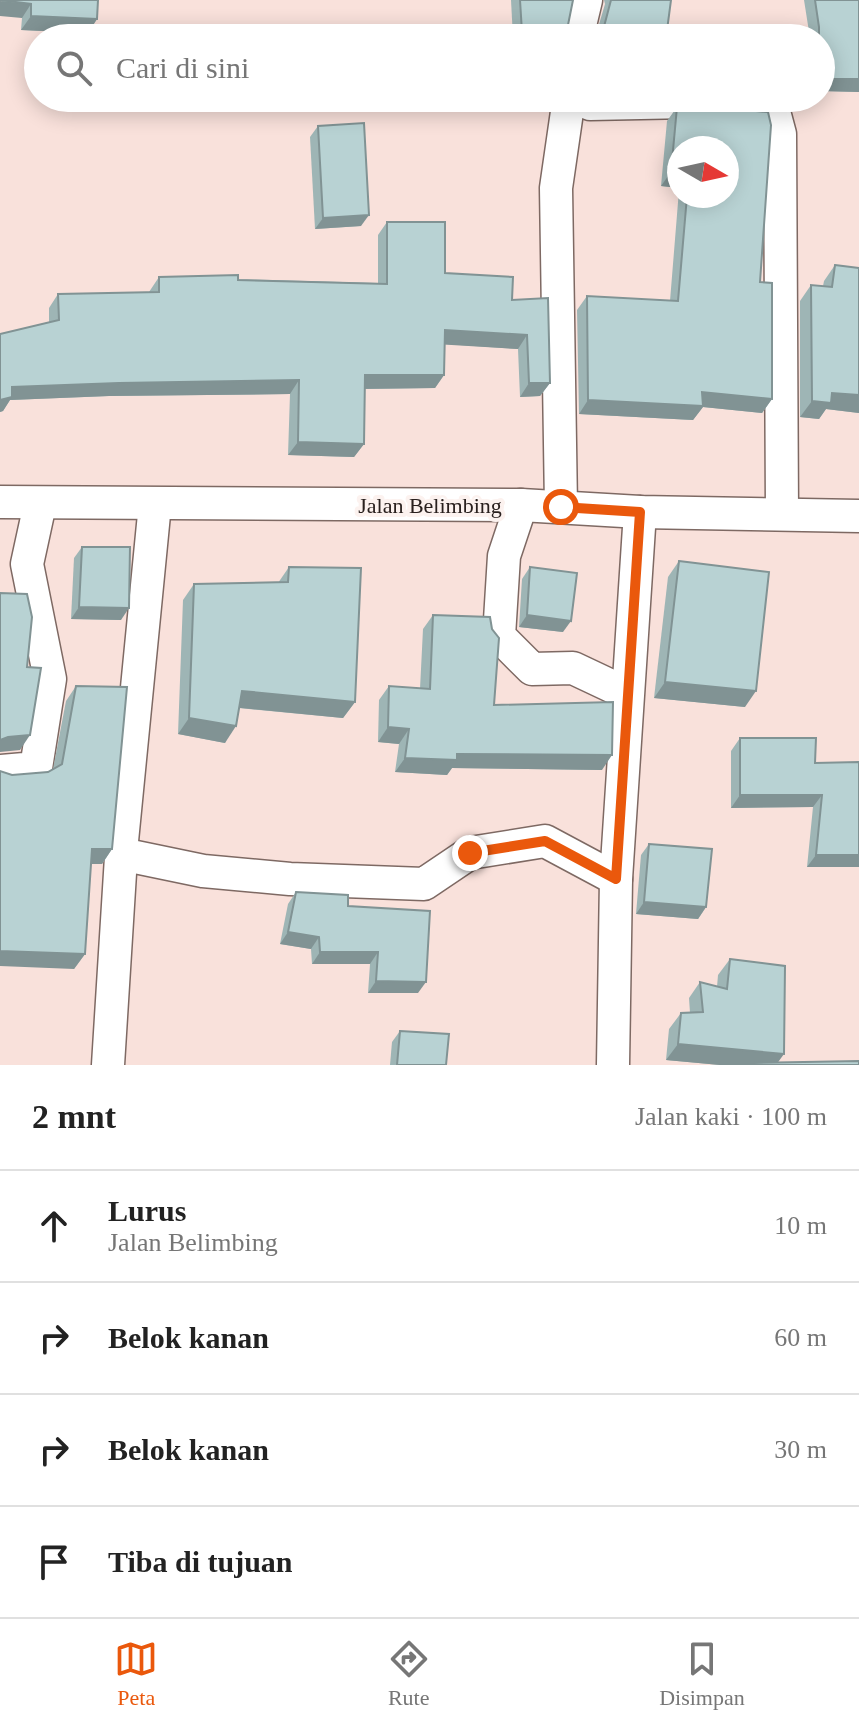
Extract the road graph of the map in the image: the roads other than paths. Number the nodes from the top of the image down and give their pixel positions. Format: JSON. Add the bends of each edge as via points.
{"nodes":[{"id":1,"x":586,"y":0,"type":"edge"},
{"id":2,"x":580,"y":24,"type":"edge"},
{"id":3,"x":576,"y":112,"type":"edge"},
{"id":4,"x":774,"y":112,"type":"edge"},
{"id":5,"x":0,"y":502,"type":"edge"},
{"id":6,"x":40,"y":504,"type":"junction"},
{"id":7,"x":155,"y":504,"type":"junction"},
{"id":8,"x":521,"y":505,"type":"junction"},
{"id":9,"x":561,"y":507,"type":"junction"},
{"id":10,"x":640,"y":512,"type":"junction"},
{"id":11,"x":782,"y":513,"type":"junction"},
{"id":12,"x":859,"y":516,"type":"edge"},
{"id":13,"x":626,"y":693,"type":"junction"},
{"id":14,"x":0,"y":771,"type":"edge"},
{"id":15,"x":121,"y":854,"type":"junction"},
{"id":16,"x":616,"y":879,"type":"junction"},
{"id":17,"x":108,"y":1065,"type":"edge"},
{"id":18,"x":613,"y":1065,"type":"edge"}],
"edges":[{"from":1,"to":2,"type":"street"},
{"from":3,"to":9,"type":"street","via":[[556,188]]},
{"from":4,"to":11,"type":"street","via":[[780,134]]},
{"from":5,"to":6,"type":"street","name":"Jalan Belimbing"},
{"from":6,"to":7,"type":"street","name":"Jalan Belimbing"},
{"from":6,"to":14,"type":"street","via":[[27,564],[50,679],[36,768]]},
{"from":7,"to":8,"type":"street","name":"Jalan Belimbing"},
{"from":7,"to":15,"type":"street"},
{"from":8,"to":9,"type":"street","name":"Jalan Belimbing"},
{"from":8,"to":13,"type":"street","via":[[504,556],[499,636],[532,669],[573,668]]},
{"from":9,"to":10,"type":"street","name":"Jalan Belimbing"},
{"from":10,"to":11,"type":"street","name":"Jalan Belimbing"},
{"from":10,"to":13,"type":"street"},
{"from":11,"to":12,"type":"street","name":"Jalan Belimbing"},
{"from":13,"to":16,"type":"street"},
{"from":15,"to":16,"type":"street","via":[[203,871],[424,884],[470,853],[545,841]]},
{"from":15,"to":17,"type":"street"},
{"from":16,"to":18,"type":"street"}]}
